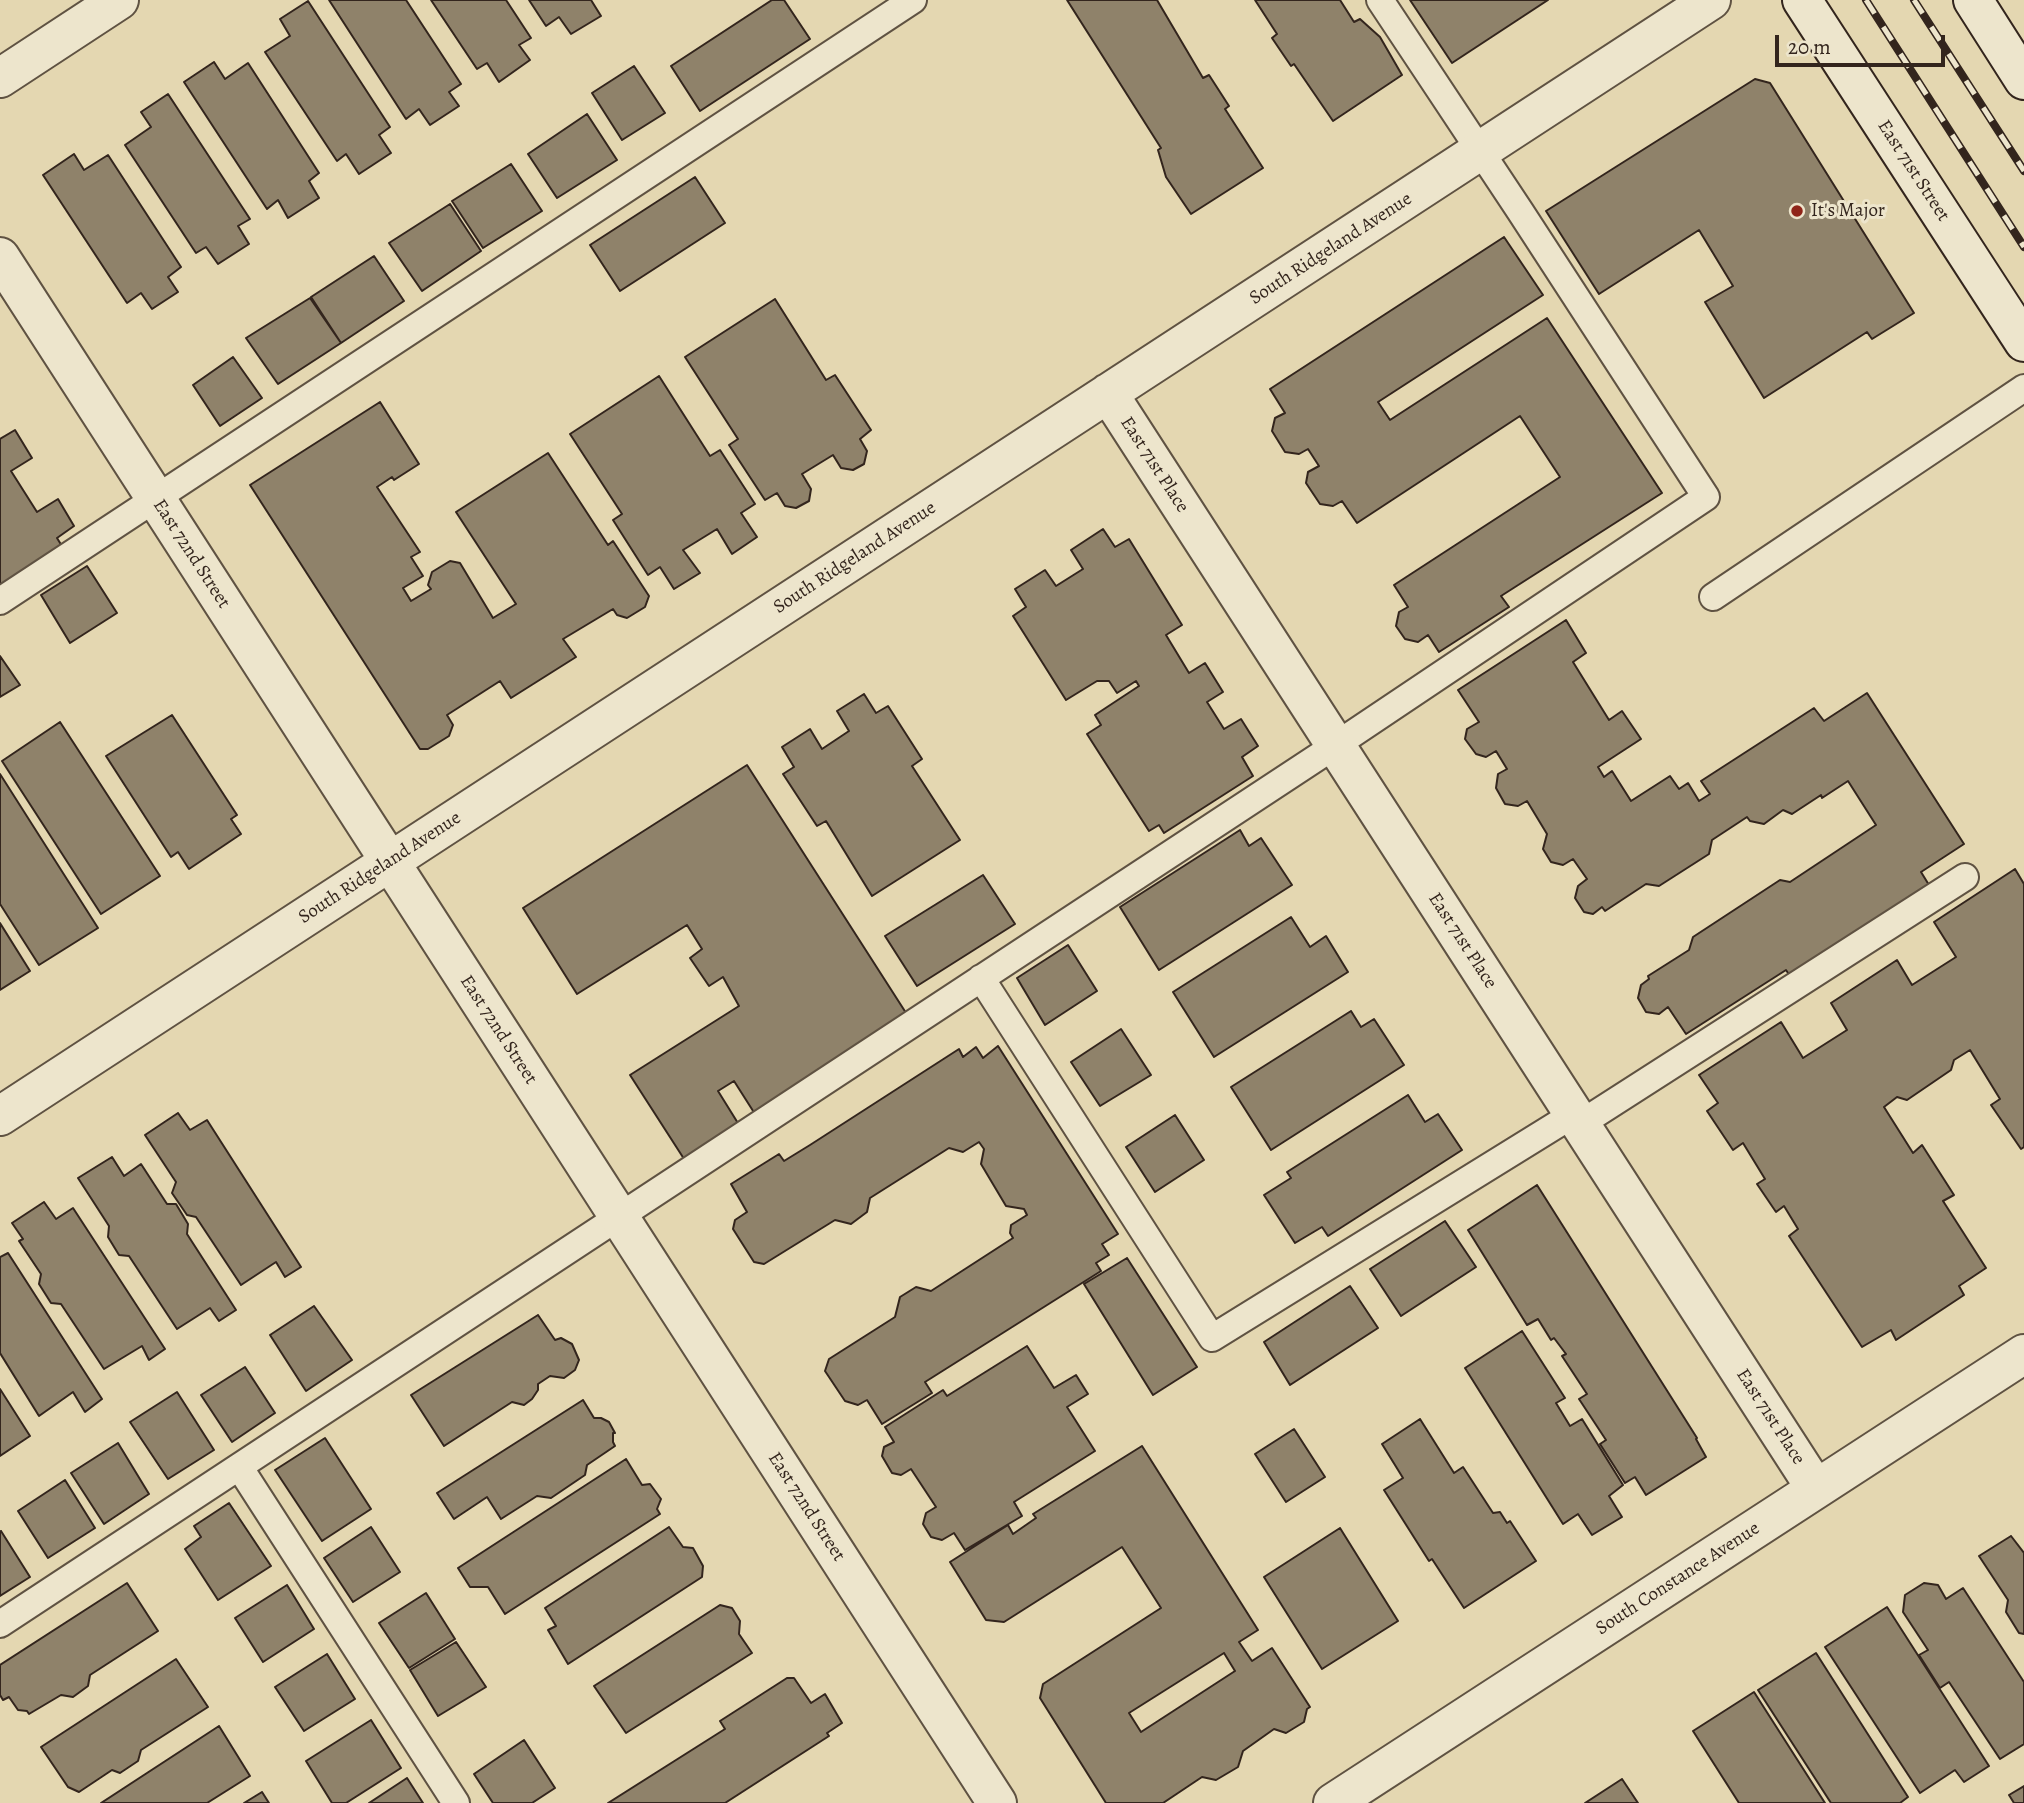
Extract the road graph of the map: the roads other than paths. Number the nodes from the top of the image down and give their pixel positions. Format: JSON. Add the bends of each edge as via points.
{"nodes":[{"id":1,"x":118,"y":0,"type":"edge"},
{"id":2,"x":913,"y":0,"type":"edge"},
{"id":3,"x":1380,"y":0,"type":"edge"},
{"id":4,"x":1711,"y":0,"type":"edge"},
{"id":5,"x":1802,"y":0,"type":"edge"},
{"id":6,"x":1973,"y":0,"type":"edge"},
{"id":7,"x":0,"y":78,"type":"edge"},
{"id":8,"x":2024,"y":80,"type":"edge"},
{"id":9,"x":1480,"y":152,"type":"junction"},
{"id":10,"x":0,"y":257,"type":"edge"},
{"id":11,"x":2024,"y":342,"type":"edge"},
{"id":12,"x":2024,"y":388,"type":"edge"},
{"id":13,"x":1108,"y":393,"type":"junction"},
{"id":14,"x":155,"y":499,"type":"junction"},
{"id":15,"x":1713,"y":597,"type":"dead end"},
{"id":16,"x":0,"y":601,"type":"edge"},
{"id":17,"x":1336,"y":746,"type":"junction"},
{"id":18,"x":390,"y":862,"type":"junction"},
{"id":19,"x":1965,"y":877,"type":"dead end"},
{"id":20,"x":981,"y":978,"type":"junction"},
{"id":21,"x":0,"y":1116,"type":"edge"},
{"id":22,"x":1577,"y":1119,"type":"junction"},
{"id":23,"x":619,"y":1217,"type":"junction"},
{"id":24,"x":2024,"y":1354,"type":"edge"},
{"id":25,"x":240,"y":1468,"type":"junction"},
{"id":26,"x":1816,"y":1489,"type":"junction"},
{"id":27,"x":0,"y":1625,"type":"edge"},
{"id":28,"x":456,"y":1803,"type":"edge"},
{"id":29,"x":997,"y":1803,"type":"edge"},
{"id":30,"x":1333,"y":1803,"type":"edge"}],
"edges":[{"from":1,"to":7,"type":"street"},
{"from":2,"to":14,"type":"lane"},
{"from":3,"to":9,"type":"lane"},
{"from":4,"to":9,"type":"street","name":"South Ridgeland Avenue"},
{"from":5,"to":11,"type":"street","name":"East 71st Street"},
{"from":6,"to":8,"type":"street"},
{"from":9,"to":13,"type":"street","name":"South Ridgeland Avenue"},
{"from":9,"to":17,"type":"lane","via":[[1706,497]]},
{"from":10,"to":14,"type":"street","name":"East 72nd Street"},
{"from":12,"to":15,"type":"lane"},
{"from":13,"to":17,"type":"street","name":"East 71st Place"},
{"from":13,"to":18,"type":"street","name":"South Ridgeland Avenue"},
{"from":14,"to":16,"type":"lane"},
{"from":14,"to":18,"type":"street","name":"East 72nd Street"},
{"from":17,"to":20,"type":"lane"},
{"from":17,"to":22,"type":"street","name":"East 71st Place"},
{"from":18,"to":21,"type":"street","name":"South Ridgeland Avenue"},
{"from":18,"to":23,"type":"street","name":"East 72nd Street"},
{"from":19,"to":22,"type":"lane"},
{"from":20,"to":22,"type":"lane","via":[[1212,1338]]},
{"from":20,"to":23,"type":"lane"},
{"from":22,"to":26,"type":"street","name":"East 71st Place"},
{"from":23,"to":25,"type":"lane"},
{"from":23,"to":29,"type":"street","name":"East 72nd Street"},
{"from":24,"to":26,"type":"street","name":"South Constance Avenue"},
{"from":25,"to":27,"type":"lane"},
{"from":25,"to":28,"type":"lane"},
{"from":26,"to":30,"type":"street","name":"South Constance Avenue"}]}
